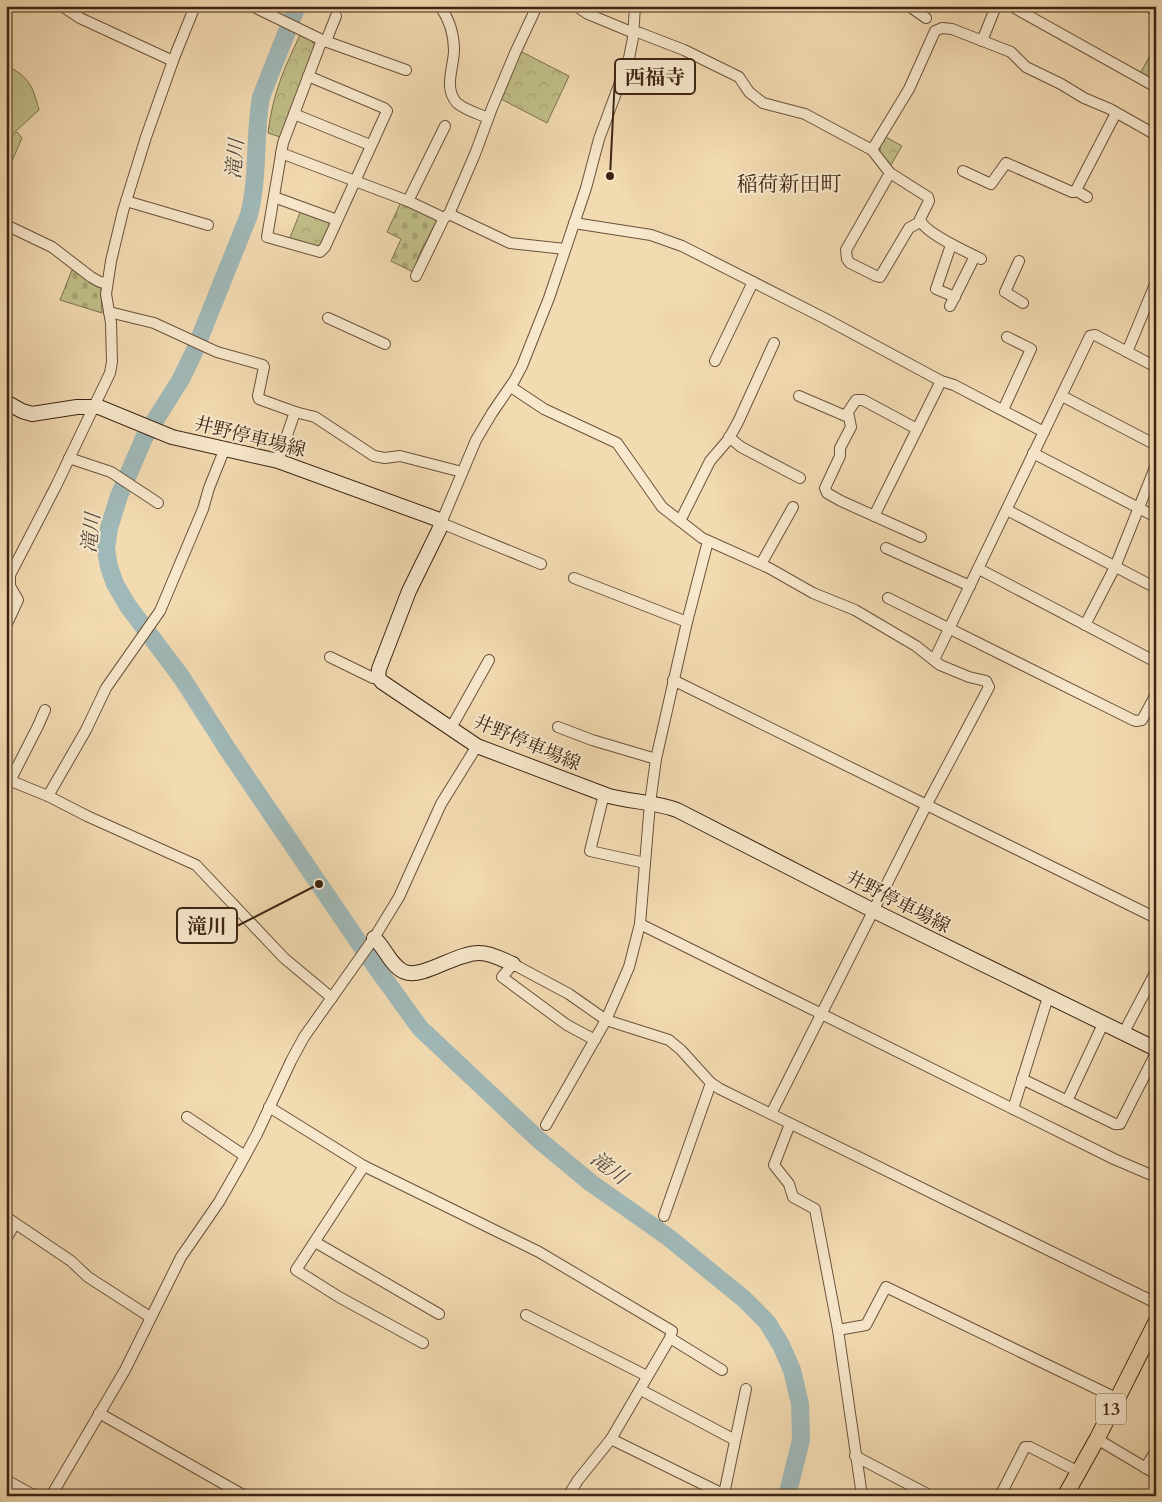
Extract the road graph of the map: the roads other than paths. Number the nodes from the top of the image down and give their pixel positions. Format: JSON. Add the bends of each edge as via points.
{"nodes":[{"id":1,"x":62,"y":6,"type":"edge"},
{"id":2,"x":195,"y":6,"type":"edge"},
{"id":3,"x":252,"y":6,"type":"edge"},
{"id":4,"x":440,"y":6,"type":"edge"},
{"id":5,"x":537,"y":6,"type":"edge"},
{"id":6,"x":576,"y":6,"type":"edge"},
{"id":7,"x":635,"y":6,"type":"edge"},
{"id":8,"x":909,"y":6,"type":"edge"},
{"id":9,"x":996,"y":6,"type":"edge"},
{"id":10,"x":1011,"y":6,"type":"edge"},
{"id":11,"x":1148,"y":6,"type":"edge"},
{"id":12,"x":1156,"y":11,"type":"edge"},
{"id":13,"x":336,"y":16,"type":"dead end"},
{"id":14,"x":926,"y":18,"type":"dead end"},
{"id":15,"x":634,"y":32,"type":"junction"},
{"id":16,"x":324,"y":41,"type":"junction"},
{"id":17,"x":982,"y":41,"type":"junction"},
{"id":18,"x":173,"y":61,"type":"junction"},
{"id":19,"x":406,"y":70,"type":"dead end"},
{"id":20,"x":308,"y":76,"type":"junction"},
{"id":21,"x":1156,"y":87,"type":"edge"},
{"id":22,"x":1116,"y":113,"type":"junction"},
{"id":23,"x":294,"y":114,"type":"junction"},
{"id":24,"x":488,"y":118,"type":"junction"},
{"id":25,"x":445,"y":126,"type":"dead end"},
{"id":26,"x":1156,"y":135,"type":"edge"},
{"id":27,"x":370,"y":145,"type":"junction"},
{"id":28,"x":872,"y":150,"type":"junction"},
{"id":29,"x":281,"y":153,"type":"junction"},
{"id":30,"x":963,"y":171,"type":"dead end"},
{"id":31,"x":890,"y":173,"type":"junction"},
{"id":32,"x":354,"y":182,"type":"junction"},
{"id":33,"x":1076,"y":191,"type":"junction"},
{"id":34,"x":274,"y":197,"type":"junction"},
{"id":35,"x":1087,"y":197,"type":"dead end"},
{"id":36,"x":408,"y":201,"type":"junction"},
{"id":37,"x":126,"y":202,"type":"junction"},
{"id":38,"x":446,"y":216,"type":"junction"},
{"id":39,"x":337,"y":220,"type":"junction"},
{"id":40,"x":920,"y":222,"type":"junction"},
{"id":41,"x":574,"y":223,"type":"junction"},
{"id":42,"x":6,"y":225,"type":"edge"},
{"id":43,"x":208,"y":225,"type":"dead end"},
{"id":44,"x":951,"y":245,"type":"junction"},
{"id":45,"x":566,"y":250,"type":"junction"},
{"id":46,"x":1019,"y":261,"type":"dead end"},
{"id":47,"x":416,"y":276,"type":"dead end"},
{"id":48,"x":753,"y":282,"type":"junction"},
{"id":49,"x":1156,"y":282,"type":"edge"},
{"id":50,"x":106,"y":284,"type":"junction"},
{"id":51,"x":1023,"y":303,"type":"dead end"},
{"id":52,"x":109,"y":312,"type":"junction"},
{"id":53,"x":328,"y":318,"type":"dead end"},
{"id":54,"x":1007,"y":337,"type":"dead end"},
{"id":55,"x":774,"y":343,"type":"dead end"},
{"id":56,"x":385,"y":344,"type":"dead end"},
{"id":57,"x":1127,"y":352,"type":"junction"},
{"id":58,"x":715,"y":361,"type":"dead end"},
{"id":59,"x":1156,"y":367,"type":"edge"},
{"id":60,"x":941,"y":381,"type":"junction"},
{"id":61,"x":511,"y":386,"type":"junction"},
{"id":62,"x":799,"y":396,"type":"dead end"},
{"id":63,"x":1062,"y":396,"type":"junction"},
{"id":64,"x":6,"y":402,"type":"edge"},
{"id":65,"x":94,"y":406,"type":"junction"},
{"id":66,"x":1003,"y":410,"type":"junction"},
{"id":67,"x":295,"y":412,"type":"junction"},
{"id":68,"x":848,"y":417,"type":"junction"},
{"id":69,"x":917,"y":429,"type":"junction"},
{"id":70,"x":1044,"y":432,"type":"junction"},
{"id":71,"x":729,"y":437,"type":"junction"},
{"id":72,"x":1156,"y":445,"type":"edge"},
{"id":73,"x":225,"y":448,"type":"junction"},
{"id":74,"x":1034,"y":453,"type":"junction"},
{"id":75,"x":69,"y":458,"type":"junction"},
{"id":76,"x":278,"y":460,"type":"junction"},
{"id":77,"x":1156,"y":465,"type":"edge"},
{"id":78,"x":462,"y":472,"type":"junction"},
{"id":79,"x":800,"y":478,"type":"dead end"},
{"id":80,"x":158,"y":503,"type":"dead end"},
{"id":81,"x":793,"y":507,"type":"dead end"},
{"id":82,"x":1139,"y":508,"type":"junction"},
{"id":83,"x":1006,"y":510,"type":"junction"},
{"id":84,"x":874,"y":516,"type":"junction"},
{"id":85,"x":1156,"y":517,"type":"edge"},
{"id":86,"x":680,"y":521,"type":"junction"},
{"id":87,"x":441,"y":523,"type":"junction"},
{"id":88,"x":921,"y":537,"type":"dead end"},
{"id":89,"x":708,"y":541,"type":"junction"},
{"id":90,"x":886,"y":548,"type":"dead end"},
{"id":91,"x":540,"y":564,"type":"dead end"},
{"id":92,"x":761,"y":564,"type":"junction"},
{"id":93,"x":1115,"y":567,"type":"junction"},
{"id":94,"x":978,"y":569,"type":"junction"},
{"id":95,"x":574,"y":578,"type":"dead end"},
{"id":96,"x":8,"y":586,"type":"edge"},
{"id":97,"x":970,"y":586,"type":"junction"},
{"id":98,"x":1156,"y":588,"type":"edge"},
{"id":99,"x":888,"y":598,"type":"dead end"},
{"id":100,"x":687,"y":622,"type":"junction"},
{"id":101,"x":1086,"y":625,"type":"junction"},
{"id":102,"x":6,"y":626,"type":"edge"},
{"id":103,"x":950,"y":627,"type":"junction"},
{"id":104,"x":330,"y":657,"type":"dead end"},
{"id":105,"x":489,"y":660,"type":"dead end"},
{"id":106,"x":934,"y":660,"type":"junction"},
{"id":107,"x":1156,"y":662,"type":"edge"},
{"id":108,"x":378,"y":677,"type":"junction"},
{"id":109,"x":673,"y":680,"type":"junction"},
{"id":110,"x":1156,"y":694,"type":"edge"},
{"id":111,"x":45,"y":710,"type":"dead end"},
{"id":112,"x":558,"y":726,"type":"dead end"},
{"id":113,"x":451,"y":728,"type":"junction"},
{"id":114,"x":477,"y":746,"type":"junction"},
{"id":115,"x":656,"y":759,"type":"junction"},
{"id":116,"x":8,"y":780,"type":"edge"},
{"id":117,"x":604,"y":794,"type":"junction"},
{"id":118,"x":48,"y":796,"type":"junction"},
{"id":119,"x":650,"y":803,"type":"junction"},
{"id":120,"x":927,"y":804,"type":"junction"},
{"id":121,"x":645,"y":863,"type":"junction"},
{"id":122,"x":874,"y":910,"type":"junction"},
{"id":123,"x":1156,"y":918,"type":"edge"},
{"id":124,"x":640,"y":924,"type":"junction"},
{"id":125,"x":373,"y":939,"type":"junction"},
{"id":126,"x":513,"y":964,"type":"junction"},
{"id":127,"x":1156,"y":971,"type":"edge"},
{"id":128,"x":1048,"y":997,"type":"junction"},
{"id":129,"x":332,"y":998,"type":"junction"},
{"id":130,"x":821,"y":1014,"type":"junction"},
{"id":131,"x":606,"y":1020,"type":"junction"},
{"id":132,"x":1103,"y":1024,"type":"junction"},
{"id":133,"x":1123,"y":1034,"type":"junction"},
{"id":134,"x":595,"y":1040,"type":"junction"},
{"id":135,"x":1156,"y":1051,"type":"edge"},
{"id":136,"x":1022,"y":1079,"type":"junction"},
{"id":137,"x":711,"y":1083,"type":"junction"},
{"id":138,"x":1067,"y":1101,"type":"junction"},
{"id":139,"x":268,"y":1107,"type":"junction"},
{"id":140,"x":1013,"y":1109,"type":"junction"},
{"id":141,"x":771,"y":1114,"type":"junction"},
{"id":142,"x":187,"y":1117,"type":"dead end"},
{"id":143,"x":790,"y":1124,"type":"junction"},
{"id":144,"x":546,"y":1125,"type":"dead end"},
{"id":145,"x":245,"y":1156,"type":"junction"},
{"id":146,"x":364,"y":1166,"type":"junction"},
{"id":147,"x":1156,"y":1177,"type":"edge"},
{"id":148,"x":664,"y":1216,"type":"dead end"},
{"id":149,"x":6,"y":1217,"type":"edge"},
{"id":150,"x":15,"y":1224,"type":"junction"},
{"id":151,"x":6,"y":1239,"type":"edge"},
{"id":152,"x":314,"y":1242,"type":"junction"},
{"id":153,"x":1156,"y":1303,"type":"edge"},
{"id":154,"x":439,"y":1314,"type":"dead end"},
{"id":155,"x":526,"y":1315,"type":"dead end"},
{"id":156,"x":150,"y":1317,"type":"junction"},
{"id":157,"x":1155,"y":1324,"type":"edge"},
{"id":158,"x":838,"y":1330,"type":"junction"},
{"id":159,"x":670,"y":1338,"type":"junction"},
{"id":160,"x":423,"y":1343,"type":"dead end"},
{"id":161,"x":722,"y":1370,"type":"dead end"},
{"id":162,"x":647,"y":1376,"type":"junction"},
{"id":163,"x":746,"y":1389,"type":"dead end"},
{"id":164,"x":640,"y":1390,"type":"junction"},
{"id":165,"x":1116,"y":1398,"type":"junction"},
{"id":166,"x":98,"y":1413,"type":"junction"},
{"id":167,"x":610,"y":1439,"type":"junction"},
{"id":168,"x":1096,"y":1439,"type":"junction"},
{"id":169,"x":735,"y":1440,"type":"junction"},
{"id":170,"x":1156,"y":1451,"type":"edge"},
{"id":171,"x":855,"y":1456,"type":"junction"},
{"id":172,"x":1146,"y":1468,"type":"junction"},
{"id":173,"x":1077,"y":1471,"type":"junction"},
{"id":174,"x":1156,"y":1474,"type":"edge"},
{"id":175,"x":6,"y":1480,"type":"edge"},
{"id":176,"x":725,"y":1495,"type":"edge"},
{"id":177,"x":34,"y":1496,"type":"edge"},
{"id":178,"x":51,"y":1496,"type":"edge"},
{"id":179,"x":245,"y":1496,"type":"edge"},
{"id":180,"x":568,"y":1496,"type":"edge"},
{"id":181,"x":862,"y":1496,"type":"edge"},
{"id":182,"x":931,"y":1496,"type":"edge"},
{"id":183,"x":1000,"y":1496,"type":"edge"},
{"id":184,"x":1064,"y":1496,"type":"edge"}],
"edges":[{"from":1,"to":18,"type":"street","via":[[80,18]]},
{"from":2,"to":18,"type":"street"},
{"from":3,"to":16,"type":"street"},
{"from":4,"to":24,"type":"street","via":[[453,35],[451,92],[457,102]]},
{"from":5,"to":24,"type":"street"},
{"from":6,"to":15,"type":"street"},
{"from":7,"to":15,"type":"street"},
{"from":8,"to":14,"type":"street"},
{"from":9,"to":17,"type":"street"},
{"from":10,"to":21,"type":"street"},
{"from":11,"to":12,"type":"street"},
{"from":13,"to":16,"type":"street"},
{"from":15,"to":28,"type":"street","via":[[684,50],[738,77],[763,103],[805,114]]},
{"from":15,"to":41,"type":"street","via":[[629,58],[596,148]]},
{"from":16,"to":19,"type":"street"},
{"from":16,"to":20,"type":"street"},
{"from":17,"to":22,"type":"street","via":[[1011,52],[1026,67]]},
{"from":17,"to":28,"type":"street","via":[[952,29],[935,31],[909,89]]},
{"from":18,"to":37,"type":"street"},
{"from":20,"to":23,"type":"street"},
{"from":20,"to":27,"type":"street","via":[[387,111]]},
{"from":22,"to":26,"type":"street"},
{"from":22,"to":33,"type":"street"},
{"from":23,"to":27,"type":"street"},
{"from":23,"to":29,"type":"street"},
{"from":24,"to":38,"type":"street","via":[[476,154]]},
{"from":25,"to":36,"type":"street"},
{"from":27,"to":32,"type":"street"},
{"from":28,"to":31,"type":"street"},
{"from":29,"to":32,"type":"street"},
{"from":29,"to":34,"type":"street"},
{"from":30,"to":33,"type":"street","via":[[991,184],[1006,162]]},
{"from":31,"to":40,"type":"street","via":[[928,197]]},
{"from":31,"to":40,"type":"street","via":[[846,250],[846,259],[880,277],[909,228]]},
{"from":32,"to":36,"type":"street"},
{"from":32,"to":39,"type":"street"},
{"from":33,"to":35,"type":"street"},
{"from":34,"to":39,"type":"street"},
{"from":34,"to":39,"type":"street","via":[[267,237],[320,252]]},
{"from":36,"to":38,"type":"street"},
{"from":37,"to":43,"type":"street"},
{"from":37,"to":50,"type":"street"},
{"from":38,"to":45,"type":"street","via":[[510,243]]},
{"from":38,"to":47,"type":"street"},
{"from":40,"to":44,"type":"street"},
{"from":41,"to":45,"type":"street"},
{"from":41,"to":48,"type":"street","via":[[651,235],[682,246]]},
{"from":42,"to":50,"type":"street","via":[[52,247],[95,280]]},
{"from":44,"to":44,"type":"street","via":[[936,289],[952,302],[978,257]]},
{"from":45,"to":61,"type":"street","via":[[522,366]]},
{"from":46,"to":51,"type":"street","via":[[1005,292]]},
{"from":48,"to":58,"type":"street"},
{"from":48,"to":60,"type":"street"},
{"from":49,"to":57,"type":"street"},
{"from":50,"to":52,"type":"street"},
{"from":52,"to":65,"type":"street","via":[[111,368]]},
{"from":52,"to":67,"type":"street","via":[[154,323],[226,355],[263,365],[259,399]]},
{"from":53,"to":56,"type":"street"},
{"from":54,"to":66,"type":"street","via":[[1031,349]]},
{"from":55,"to":71,"type":"street"},
{"from":57,"to":59,"type":"street"},
{"from":57,"to":63,"type":"street","via":[[1095,335],[1090,336]]},
{"from":60,"to":66,"type":"street"},
{"from":60,"to":69,"type":"street"},
{"from":61,"to":78,"type":"street","via":[[483,427]]},
{"from":61,"to":86,"type":"street","via":[[544,409],[617,443],[662,507]]},
{"from":62,"to":68,"type":"street"},
{"from":63,"to":70,"type":"street"},
{"from":63,"to":72,"type":"street"},
{"from":64,"to":65,"type":"main road","name":"井野停車場線","via":[[32,414]]},
{"from":65,"to":73,"type":"main road","name":"井野停車場線","via":[[161,434]]},
{"from":65,"to":75,"type":"street"},
{"from":66,"to":70,"type":"street"},
{"from":67,"to":76,"type":"street"},
{"from":67,"to":78,"type":"street","via":[[315,417],[374,456],[400,456]]},
{"from":68,"to":69,"type":"street","via":[[854,402],[861,399]]},
{"from":68,"to":84,"type":"street","via":[[851,427],[825,484],[825,491]]},
{"from":69,"to":84,"type":"street"},
{"from":70,"to":74,"type":"street"},
{"from":71,"to":79,"type":"street"},
{"from":71,"to":86,"type":"street","via":[[710,461]]},
{"from":73,"to":76,"type":"main road","name":"井野停車場線"},
{"from":73,"to":118,"type":"street","via":[[165,601],[106,688]]},
{"from":74,"to":82,"type":"street"},
{"from":74,"to":83,"type":"street"},
{"from":75,"to":80,"type":"street","via":[[113,473]]},
{"from":75,"to":96,"type":"street","via":[[10,575]]},
{"from":76,"to":87,"type":"main road","name":"井野停車場線"},
{"from":77,"to":82,"type":"street"},
{"from":78,"to":87,"type":"street"},
{"from":81,"to":92,"type":"street"},
{"from":82,"to":85,"type":"street"},
{"from":82,"to":93,"type":"street"},
{"from":83,"to":93,"type":"street"},
{"from":83,"to":94,"type":"street"},
{"from":84,"to":88,"type":"street"},
{"from":86,"to":89,"type":"street"},
{"from":87,"to":91,"type":"street"},
{"from":87,"to":108,"type":"main road","via":[[409,591]]},
{"from":89,"to":92,"type":"street"},
{"from":89,"to":100,"type":"street"},
{"from":90,"to":97,"type":"street"},
{"from":92,"to":106,"type":"street","via":[[812,593],[855,610]]},
{"from":93,"to":98,"type":"street"},
{"from":93,"to":101,"type":"street"},
{"from":94,"to":97,"type":"street"},
{"from":94,"to":101,"type":"street"},
{"from":95,"to":100,"type":"street"},
{"from":96,"to":102,"type":"street","via":[[18,600]]},
{"from":97,"to":103,"type":"street"},
{"from":99,"to":103,"type":"street"},
{"from":100,"to":109,"type":"street"},
{"from":101,"to":107,"type":"street"},
{"from":103,"to":106,"type":"street"},
{"from":103,"to":110,"type":"street","via":[[1136,722],[1142,720]]},
{"from":104,"to":108,"type":"street","via":[[373,678]]},
{"from":105,"to":113,"type":"street"},
{"from":106,"to":120,"type":"street","via":[[952,671],[986,681],[989,687]]},
{"from":108,"to":113,"type":"main road","name":"井野停車場線"},
{"from":109,"to":115,"type":"street"},
{"from":109,"to":120,"type":"street"},
{"from":111,"to":116,"type":"street"},
{"from":112,"to":115,"type":"street"},
{"from":113,"to":114,"type":"main road","name":"井野停車場線"},
{"from":114,"to":117,"type":"main road","name":"井野停車場線"},
{"from":114,"to":125,"type":"street","via":[[441,804],[399,897]]},
{"from":115,"to":119,"type":"street"},
{"from":116,"to":118,"type":"street"},
{"from":117,"to":119,"type":"main road","name":"井野停車場線"},
{"from":117,"to":121,"type":"street","via":[[590,851]]},
{"from":118,"to":129,"type":"street","via":[[196,865],[284,958]]},
{"from":119,"to":121,"type":"street"},
{"from":119,"to":122,"type":"main road","name":"井野停車場線","via":[[684,814]]},
{"from":120,"to":122,"type":"street"},
{"from":120,"to":123,"type":"street"},
{"from":121,"to":124,"type":"street"},
{"from":122,"to":128,"type":"main road","name":"井野停車場線"},
{"from":122,"to":130,"type":"street"},
{"from":124,"to":130,"type":"street"},
{"from":124,"to":131,"type":"street","via":[[629,967]]},
{"from":125,"to":126,"type":"main road","via":[[406,972],[426,970],[457,957],[481,953]]},
{"from":125,"to":129,"type":"street"},
{"from":126,"to":131,"type":"street","via":[[569,994]]},
{"from":126,"to":134,"type":"street","via":[[502,977],[567,1025]]},
{"from":127,"to":133,"type":"street"},
{"from":128,"to":132,"type":"main road","name":"井野停車場線"},
{"from":128,"to":136,"type":"street"},
{"from":129,"to":139,"type":"street","via":[[304,1037]]},
{"from":130,"to":140,"type":"street"},
{"from":130,"to":141,"type":"street"},
{"from":131,"to":134,"type":"street"},
{"from":131,"to":137,"type":"street","via":[[669,1040]]},
{"from":132,"to":133,"type":"main road","name":"井野停車場線"},
{"from":132,"to":138,"type":"street"},
{"from":133,"to":135,"type":"main road","name":"井野停車場線"},
{"from":134,"to":144,"type":"street"},
{"from":135,"to":138,"type":"street","via":[[1120,1124]]},
{"from":136,"to":138,"type":"street"},
{"from":136,"to":140,"type":"street"},
{"from":137,"to":141,"type":"street"},
{"from":137,"to":148,"type":"street"},
{"from":139,"to":145,"type":"street"},
{"from":139,"to":146,"type":"street"},
{"from":140,"to":147,"type":"street"},
{"from":141,"to":143,"type":"street"},
{"from":142,"to":145,"type":"street"},
{"from":143,"to":153,"type":"street"},
{"from":143,"to":158,"type":"street","via":[[774,1166],[789,1184],[793,1197],[815,1209]]},
{"from":145,"to":156,"type":"street","via":[[219,1202],[181,1257]]},
{"from":146,"to":152,"type":"street"},
{"from":146,"to":159,"type":"street","via":[[539,1252],[672,1332]]},
{"from":149,"to":150,"type":"street"},
{"from":150,"to":151,"type":"street"},
{"from":150,"to":156,"type":"street"},
{"from":152,"to":154,"type":"street"},
{"from":152,"to":160,"type":"street","via":[[296,1270]]},
{"from":155,"to":162,"type":"street"},
{"from":156,"to":166,"type":"street"},
{"from":157,"to":165,"type":"main road","number":"13"},
{"from":158,"to":165,"type":"street","via":[[866,1325],[886,1287]]},
{"from":158,"to":171,"type":"street"},
{"from":159,"to":161,"type":"street"},
{"from":159,"to":162,"type":"street"},
{"from":162,"to":164,"type":"street"},
{"from":163,"to":169,"type":"street"},
{"from":164,"to":167,"type":"street"},
{"from":164,"to":169,"type":"street"},
{"from":165,"to":168,"type":"main road","number":"13"},
{"from":166,"to":178,"type":"street"},
{"from":166,"to":179,"type":"street"},
{"from":167,"to":176,"type":"street"},
{"from":167,"to":180,"type":"street"},
{"from":168,"to":172,"type":"street"},
{"from":168,"to":173,"type":"main road","number":"13"},
{"from":169,"to":176,"type":"street"},
{"from":170,"to":172,"type":"street"},
{"from":171,"to":181,"type":"street"},
{"from":171,"to":182,"type":"street"},
{"from":172,"to":174,"type":"street"},
{"from":173,"to":183,"type":"street","via":[[1030,1447],[1025,1448]]},
{"from":173,"to":184,"type":"main road","number":"13"},
{"from":175,"to":177,"type":"street"}]}
